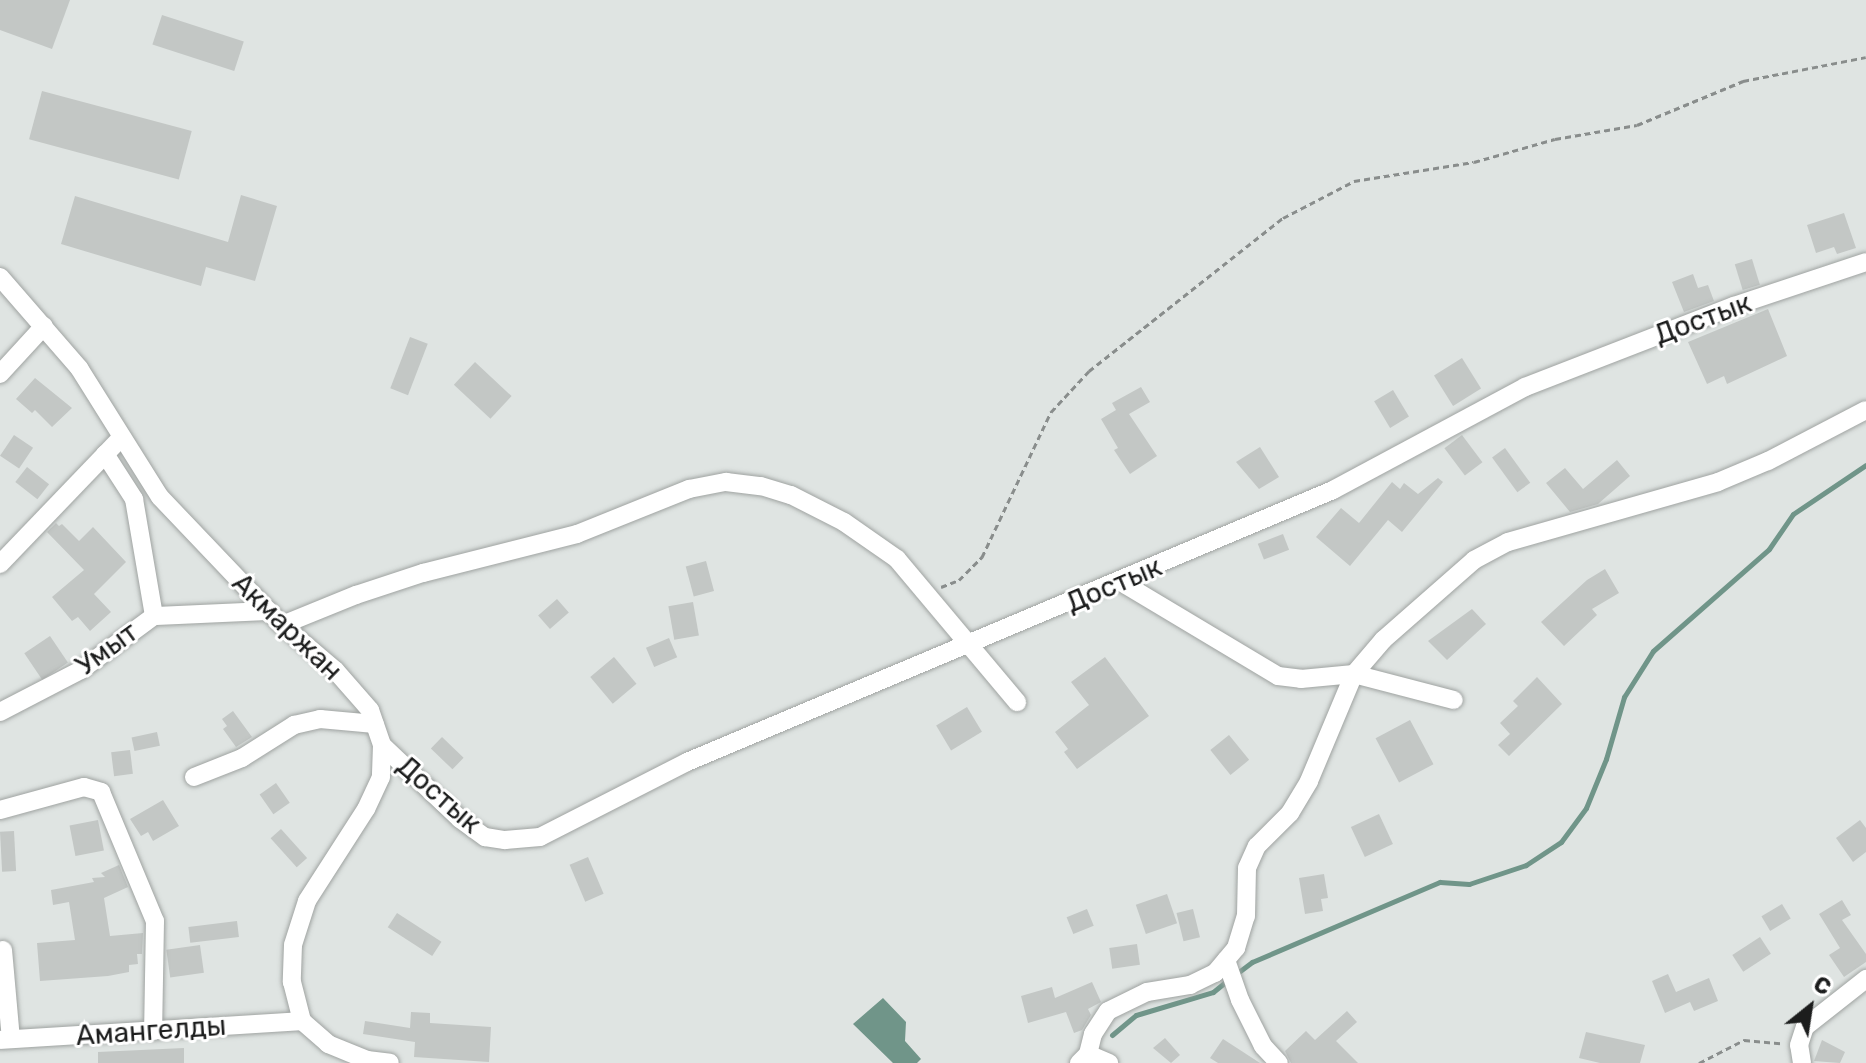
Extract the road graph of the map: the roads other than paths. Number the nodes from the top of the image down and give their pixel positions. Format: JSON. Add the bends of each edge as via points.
{"nodes":[{"id":1,"x":1866,"y":262,"type":"edge"},
{"id":2,"x":0,"y":277,"type":"edge"},
{"id":3,"x":44,"y":326,"type":"junction"},
{"id":4,"x":0,"y":374,"type":"edge"},
{"id":5,"x":1866,"y":410,"type":"edge"},
{"id":6,"x":121,"y":438,"type":"junction"},
{"id":7,"x":105,"y":454,"type":"junction"},
{"id":8,"x":0,"y":564,"type":"edge"},
{"id":9,"x":1121,"y":582,"type":"junction"},
{"id":10,"x":154,"y":616,"type":"junction"},
{"id":11,"x":276,"y":618,"type":"junction"},
{"id":12,"x":972,"y":644,"type":"junction"},
{"id":13,"x":1354,"y":674,"type":"junction"},
{"id":14,"x":1454,"y":700,"type":"dead end"},
{"id":15,"x":1017,"y":702,"type":"dead end"},
{"id":16,"x":0,"y":712,"type":"edge"},
{"id":17,"x":375,"y":724,"type":"junction"},
{"id":18,"x":382,"y":745,"type":"junction"},
{"id":19,"x":194,"y":777,"type":"dead end"},
{"id":20,"x":0,"y":810,"type":"edge"},
{"id":21,"x":3,"y":950,"type":"dead end"},
{"id":22,"x":1226,"y":960,"type":"junction"},
{"id":23,"x":1866,"y":979,"type":"edge"},
{"id":24,"x":302,"y":1021,"type":"junction"},
{"id":25,"x":153,"y":1031,"type":"junction"},
{"id":26,"x":6,"y":1040,"type":"edge"},
{"id":27,"x":1800,"y":1054,"type":"edge"},
{"id":28,"x":1084,"y":1058,"type":"edge"},
{"id":29,"x":390,"y":1063,"type":"edge"},
{"id":30,"x":1109,"y":1063,"type":"edge"},
{"id":31,"x":1279,"y":1063,"type":"edge"}],
"edges":[{"from":1,"to":9,"type":"street","name":"Достык","via":[[1734,306],[1525,387],[1333,490]]},
{"from":2,"to":3,"type":"street","name":"Акмаржан"},
{"from":3,"to":4,"type":"street"},
{"from":3,"to":6,"type":"street","name":"Акмаржан","via":[[79,368]]},
{"from":5,"to":13,"type":"street","via":[[1718,482],[1508,542],[1474,560],[1383,640]]},
{"from":6,"to":7,"type":"street"},
{"from":6,"to":11,"type":"street","name":"Акмаржан","via":[[160,497]]},
{"from":7,"to":8,"type":"street"},
{"from":7,"to":10,"type":"street","via":[[134,499]]},
{"from":9,"to":12,"type":"street","name":"Достык"},
{"from":9,"to":13,"type":"street","via":[[1278,676]]},
{"from":10,"to":11,"type":"street","name":"Умыт"},
{"from":10,"to":16,"type":"street","name":"Умыт","via":[[81,670]]},
{"from":11,"to":12,"type":"street","name":"Умыт","via":[[521,545],[577,534],[689,489],[726,482],[791,495],[844,522],[897,559]]},
{"from":11,"to":17,"type":"street","name":"Акмаржан","via":[[335,670],[370,710]]},
{"from":12,"to":15,"type":"street","name":"Умыт"},
{"from":12,"to":18,"type":"street","name":"Достык","via":[[687,762],[540,837],[485,837]]},
{"from":13,"to":14,"type":"street"},
{"from":13,"to":22,"type":"street","via":[[1309,781],[1290,813],[1257,846],[1247,868],[1246,916],[1236,948]]},
{"from":17,"to":18,"type":"street","name":"Акмаржан"},
{"from":17,"to":19,"type":"street","via":[[320,719],[294,725],[242,758]]},
{"from":18,"to":24,"type":"street","name":"Акмаржан","via":[[381,777],[307,901],[293,945],[292,982]]},
{"from":20,"to":25,"type":"street","via":[[84,787],[101,792],[155,921]]},
{"from":21,"to":26,"type":"street"},
{"from":22,"to":28,"type":"street","via":[[1215,973],[1190,985],[1147,992],[1108,1011]]},
{"from":22,"to":31,"type":"street","via":[[1263,1046]]},
{"from":23,"to":27,"type":"street","via":[[1805,1027]]},
{"from":24,"to":25,"type":"street","name":"Амангелды"},
{"from":24,"to":29,"type":"street","via":[[328,1044]]},
{"from":25,"to":26,"type":"street","name":"Амангелды"},
{"from":28,"to":30,"type":"street"}]}
